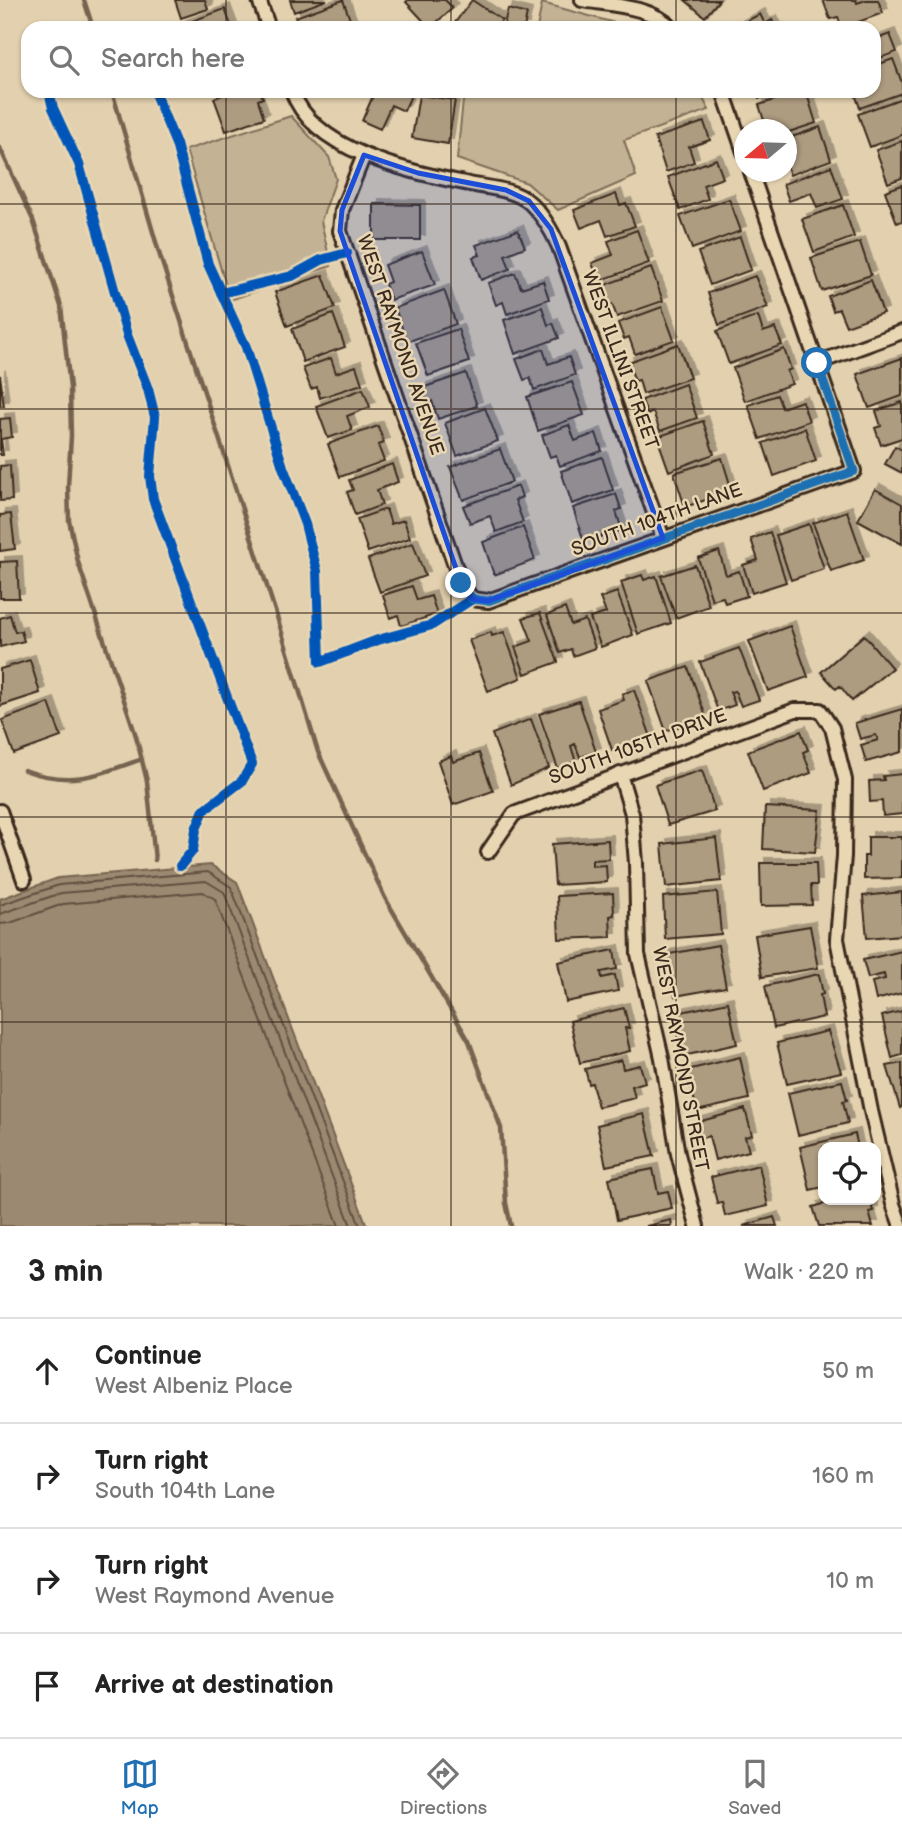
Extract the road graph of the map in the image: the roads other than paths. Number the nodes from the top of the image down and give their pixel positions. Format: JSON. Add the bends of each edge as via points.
{"nodes":[{"id":1,"x":259,"y":0,"type":"edge"},
{"id":2,"x":582,"y":0,"type":"edge"},
{"id":3,"x":266,"y":21,"type":"edge"},
{"id":4,"x":665,"y":21,"type":"edge"},
{"id":5,"x":294,"y":98,"type":"edge"},
{"id":6,"x":725,"y":98,"type":"edge"},
{"id":7,"x":734,"y":123,"type":"edge"},
{"id":8,"x":364,"y":155,"type":"junction"},
{"id":9,"x":754,"y":182,"type":"edge"},
{"id":10,"x":902,"y":332,"type":"edge"},
{"id":11,"x":817,"y":363,"type":"junction"},
{"id":12,"x":663,"y":538,"type":"junction"},
{"id":13,"x":472,"y":599,"type":"joint"},
{"id":14,"x":620,"y":774,"type":"junction"},
{"id":15,"x":0,"y":811,"type":"edge"},
{"id":16,"x":488,"y":852,"type":"dead end"},
{"id":17,"x":24,"y":880,"type":"dead end"},
{"id":18,"x":697,"y":1226,"type":"edge"},
{"id":19,"x":901,"y":1226,"type":"edge"}],
"edges":[{"from":1,"to":3,"type":"street"},
{"from":2,"to":4,"type":"street","via":[[640,11]]},
{"from":5,"to":8,"type":"street","via":[[333,139]]},
{"from":6,"to":7,"type":"street"},
{"from":8,"to":12,"type":"street","name":"WEST ILLINI STREET","via":[[418,173],[506,190],[529,201],[551,229]]},
{"from":8,"to":13,"type":"street","name":"WEST RAYMOND AVENUE","via":[[342,211],[340,232],[461,583]]},
{"from":9,"to":11,"type":"street"},
{"from":10,"to":11,"type":"street"},
{"from":11,"to":12,"type":"street","name":"SOUTH 104TH LANE","via":[[854,471]]},
{"from":12,"to":13,"type":"street","name":"SOUTH 104TH LANE","via":[[488,601]]},
{"from":14,"to":16,"type":"street","name":"SOUTH 105TH DRIVE","via":[[514,814]]},
{"from":14,"to":18,"type":"street","name":"WEST RAYMOND STREET","via":[[632,814],[638,954]]},
{"from":14,"to":19,"type":"street","name":"SOUTH 105TH DRIVE","via":[[795,710],[820,709],[832,728],[845,780],[837,939],[871,1111]]},
{"from":15,"to":17,"type":"street"}]}
